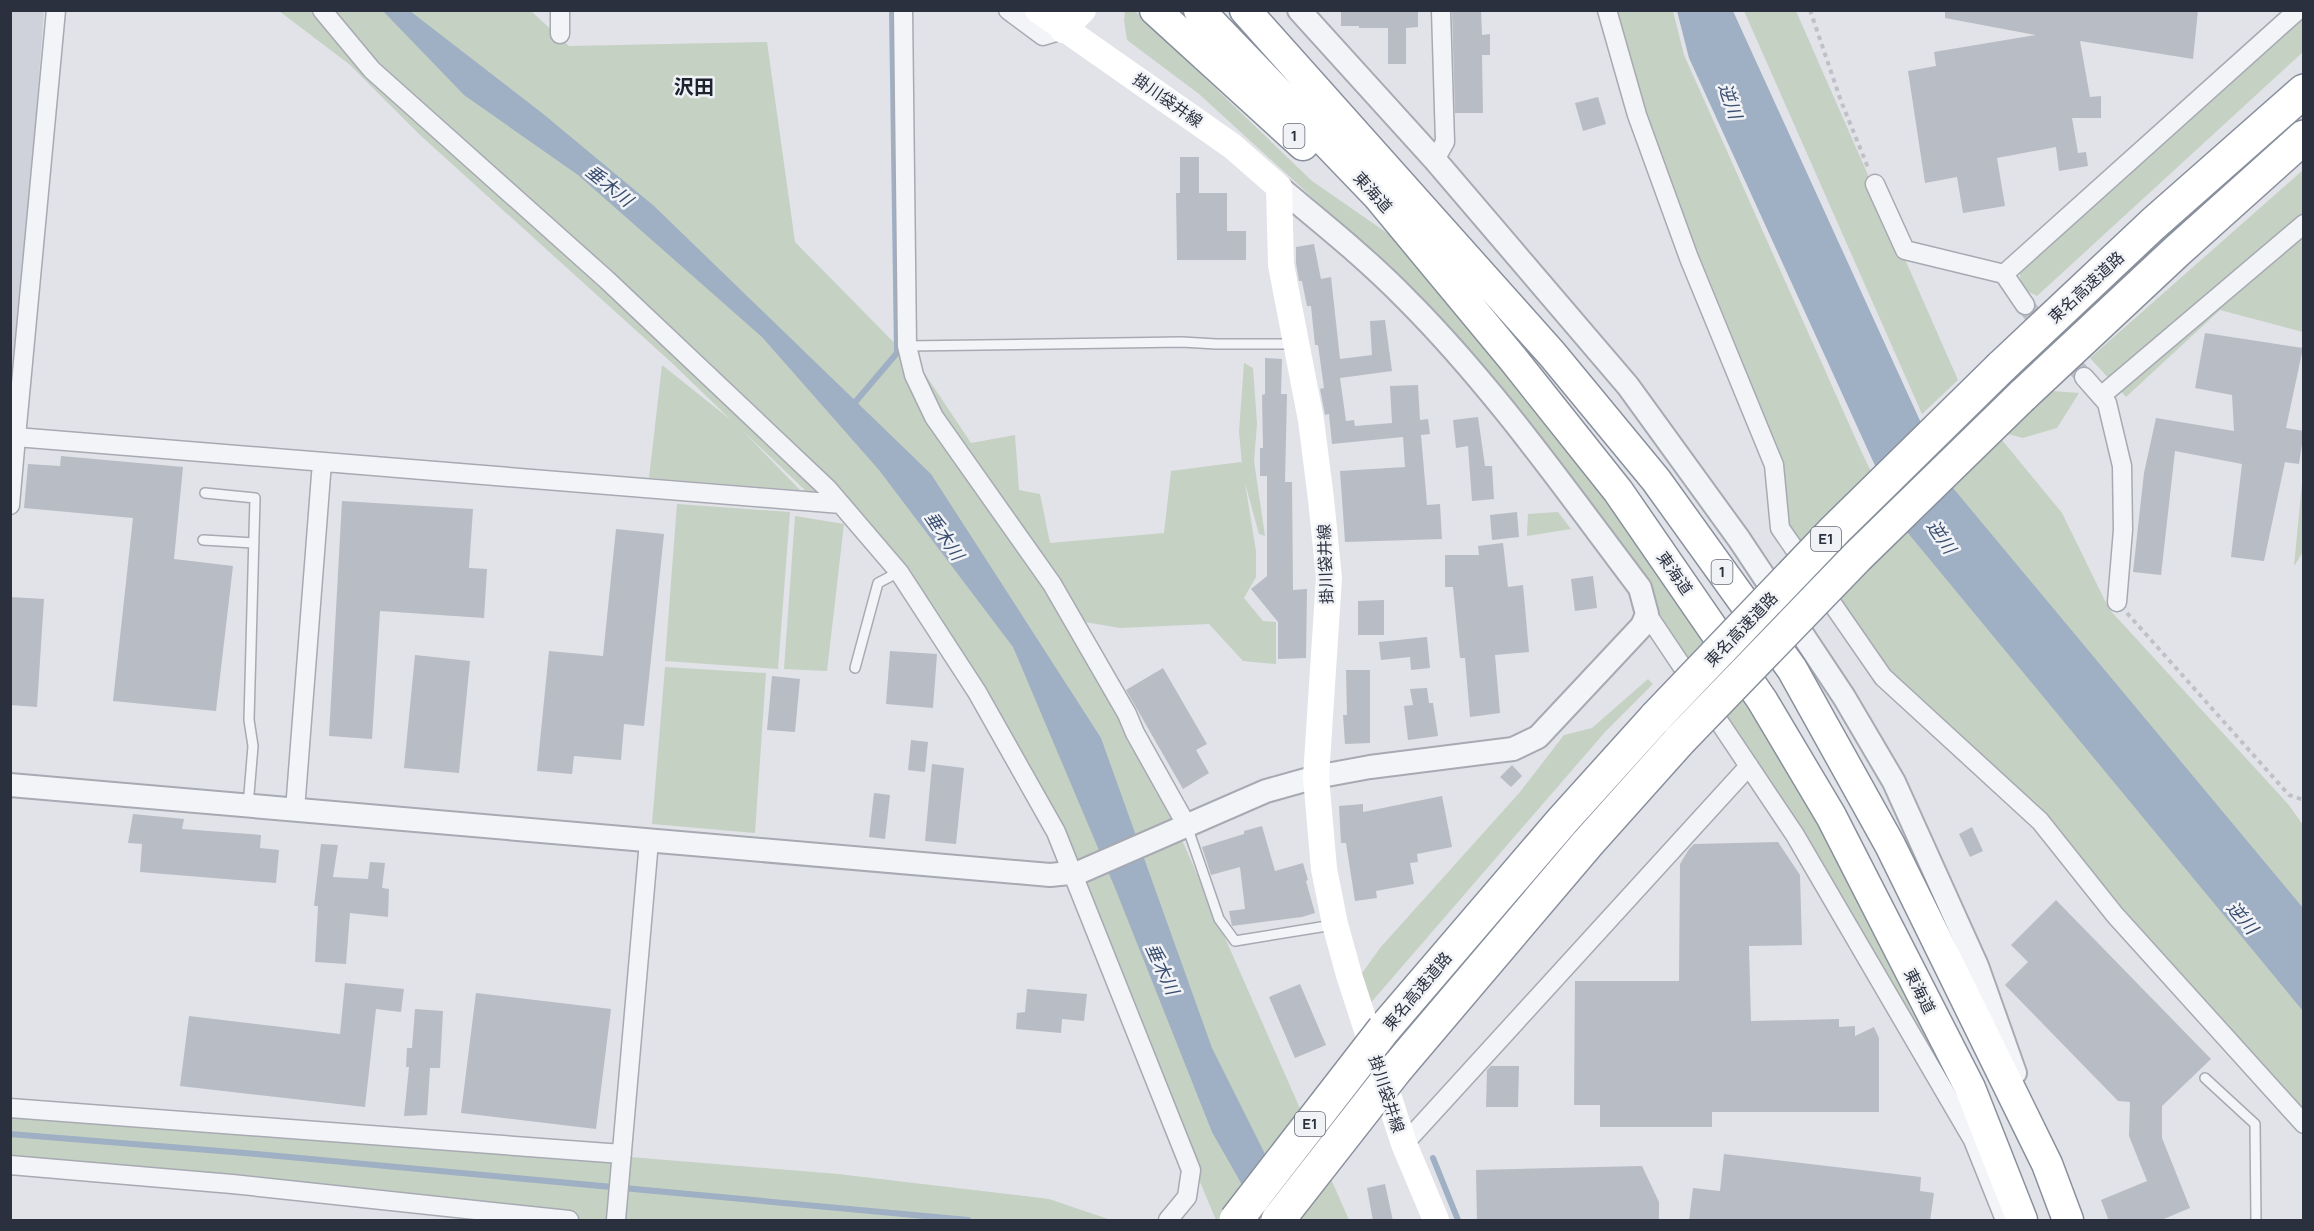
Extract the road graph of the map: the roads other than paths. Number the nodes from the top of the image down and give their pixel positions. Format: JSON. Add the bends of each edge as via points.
{"nodes":[{"id":1,"x":56,"y":10,"type":"edge"},
{"id":2,"x":322,"y":10,"type":"edge"},
{"id":3,"x":560,"y":10,"type":"edge"},
{"id":4,"x":903,"y":10,"type":"edge"},
{"id":5,"x":1008,"y":10,"type":"edge"},
{"id":6,"x":1038,"y":10,"type":"edge"},
{"id":7,"x":1083,"y":10,"type":"edge"},
{"id":8,"x":1155,"y":10,"type":"edge"},
{"id":9,"x":1199,"y":10,"type":"edge"},
{"id":10,"x":1245,"y":10,"type":"edge"},
{"id":11,"x":1299,"y":10,"type":"edge"},
{"id":12,"x":1441,"y":10,"type":"edge"},
{"id":13,"x":1607,"y":10,"type":"edge"},
{"id":14,"x":2298,"y":10,"type":"edge"},
{"id":15,"x":1063,"y":30,"type":"junction"},
{"id":16,"x":560,"y":34,"type":"dead end"},
{"id":17,"x":2304,"y":91,"type":"edge"},
{"id":18,"x":2304,"y":137,"type":"edge"},
{"id":19,"x":1435,"y":160,"type":"junction"},
{"id":20,"x":1875,"y":184,"type":"road end"},
{"id":21,"x":1279,"y":187,"type":"junction"},
{"id":22,"x":2304,"y":224,"type":"edge"},
{"id":23,"x":1432,"y":262,"type":"junction"},
{"id":24,"x":2004,"y":273,"type":"junction"},
{"id":25,"x":2025,"y":305,"type":"tunnel mouth"},
{"id":26,"x":1298,"y":344,"type":"junction"},
{"id":27,"x":907,"y":345,"type":"junction"},
{"id":28,"x":2084,"y":377,"type":"tunnel mouth"},
{"id":29,"x":2101,"y":396,"type":"junction"},
{"id":30,"x":16,"y":437,"type":"junction"},
{"id":31,"x":322,"y":462,"type":"junction"},
{"id":32,"x":205,"y":494,"type":"dead end"},
{"id":33,"x":841,"y":504,"type":"junction"},
{"id":34,"x":10,"y":505,"type":"edge"},
{"id":35,"x":203,"y":540,"type":"dead end"},
{"id":36,"x":254,"y":543,"type":"junction"},
{"id":37,"x":899,"y":572,"type":"junction"},
{"id":38,"x":2117,"y":602,"type":"road end"},
{"id":39,"x":1647,"y":614,"type":"junction"},
{"id":40,"x":855,"y":668,"type":"dead end"},
{"id":41,"x":1749,"y":766,"type":"junction"},
{"id":42,"x":1316,"y":777,"type":"junction"},
{"id":43,"x":10,"y":784,"type":"edge"},
{"id":44,"x":248,"y":806,"type":"junction"},
{"id":45,"x":295,"y":810,"type":"junction"},
{"id":46,"x":1180,"y":829,"type":"junction"},
{"id":47,"x":649,"y":841,"type":"junction"},
{"id":48,"x":1076,"y":872,"type":"junction"},
{"id":49,"x":1335,"y":924,"type":"junction"},
{"id":50,"x":2205,"y":1078,"type":"dead end"},
{"id":51,"x":10,"y":1108,"type":"edge"},
{"id":52,"x":2304,"y":1124,"type":"edge"},
{"id":53,"x":1404,"y":1144,"type":"junction"},
{"id":54,"x":621,"y":1162,"type":"junction"},
{"id":55,"x":2048,"y":1164,"type":"junction"},
{"id":56,"x":10,"y":1165,"type":"edge"},
{"id":57,"x":616,"y":1218,"type":"edge"},
{"id":58,"x":569,"y":1221,"type":"edge"},
{"id":59,"x":1168,"y":1221,"type":"edge"},
{"id":60,"x":1236,"y":1221,"type":"edge"},
{"id":61,"x":1278,"y":1221,"type":"edge"},
{"id":62,"x":1436,"y":1221,"type":"edge"},
{"id":63,"x":2005,"y":1221,"type":"edge"},
{"id":64,"x":2022,"y":1221,"type":"edge"},
{"id":65,"x":2068,"y":1221,"type":"edge"},
{"id":66,"x":2256,"y":1221,"type":"edge"}],
"edges":[{"from":1,"to":30,"type":"street"},
{"from":2,"to":33,"type":"street","via":[[372,70],[608,280]]},
{"from":3,"to":16,"type":"street"},
{"from":4,"to":27,"type":"street"},
{"from":5,"to":15,"type":"street","via":[[1043,36]]},
{"from":6,"to":15,"type":"main road","name":"掛川袋井線"},
{"from":7,"to":15,"type":"main road"},
{"from":8,"to":23,"type":"highway","number":"1"},
{"from":9,"to":23,"type":"highway","name":"東海道","number":"1","via":[[1377,195]]},
{"from":10,"to":55,"type":"highway","name":"東海道","number":"1","via":[[1552,354],[1656,480],[1792,669],[1890,845]]},
{"from":11,"to":19,"type":"street"},
{"from":12,"to":19,"type":"street","via":[[1445,142]]},
{"from":13,"to":52,"type":"street","via":[[1637,115],[1677,225],[1774,465],[1780,528],[1883,677],[2040,820],[2115,915]]},
{"from":14,"to":24,"type":"street"},
{"from":15,"to":21,"type":"main road","name":"掛川袋井線","via":[[1233,146]]},
{"from":17,"to":60,"type":"highway","name":"東名高速道路","number":"E1","bridge":true,"via":[[2153,224],[2001,367],[1836,530],[1656,717],[1384,1029]]},
{"from":18,"to":61,"type":"highway","name":"東名高速道路","number":"E1","bridge":true,"via":[[2022,396],[1857,557],[1680,740],[1397,1068]]},
{"from":19,"to":55,"type":"street","via":[[1628,386],[1726,520],[1844,697],[1894,782],[1955,914]]},
{"from":20,"to":24,"type":"street","via":[[1905,250]]},
{"from":21,"to":26,"type":"main road","name":"掛川袋井線","via":[[1281,265]]},
{"from":21,"to":39,"type":"street","via":[[1400,293],[1494,396],[1640,588]]},
{"from":22,"to":29,"type":"street"},
{"from":23,"to":64,"type":"highway","name":"東海道","number":"1","via":[[1618,491],[1762,700],[1831,816],[1970,1088]]},
{"from":24,"to":25,"type":"street"},
{"from":26,"to":27,"type":"lane"},
{"from":26,"to":42,"type":"main road","name":"掛川袋井線","via":[[1322,499],[1329,578]]},
{"from":27,"to":46,"type":"street","via":[[914,375],[934,417],[1052,584],[1127,714]]},
{"from":28,"to":29,"type":"street"},
{"from":29,"to":38,"type":"street","via":[[2107,403],[2122,466],[2123,530]]},
{"from":30,"to":31,"type":"street"},
{"from":30,"to":34,"type":"street"},
{"from":31,"to":33,"type":"street"},
{"from":31,"to":45,"type":"street"},
{"from":32,"to":36,"type":"lane","via":[[255,498]]},
{"from":33,"to":37,"type":"street"},
{"from":35,"to":36,"type":"lane"},
{"from":36,"to":44,"type":"lane","via":[[249,720],[253,746]]},
{"from":37,"to":40,"type":"lane","via":[[878,583]]},
{"from":37,"to":48,"type":"street","via":[[977,692]]},
{"from":39,"to":41,"type":"street"},
{"from":39,"to":42,"type":"street","via":[[1637,631],[1538,737],[1513,749]]},
{"from":41,"to":53,"type":"street"},
{"from":41,"to":63,"type":"street","via":[[1795,835],[1973,1140]]},
{"from":42,"to":46,"type":"street","via":[[1266,791]]},
{"from":42,"to":49,"type":"main road","name":"掛川袋井線","via":[[1324,869]]},
{"from":43,"to":44,"type":"street"},
{"from":44,"to":45,"type":"street"},
{"from":45,"to":47,"type":"street"},
{"from":46,"to":48,"type":"street"},
{"from":46,"to":49,"type":"lane","via":[[1219,919],[1235,941]]},
{"from":47,"to":48,"type":"street","via":[[1050,875]]},
{"from":47,"to":54,"type":"street"},
{"from":48,"to":59,"type":"street","via":[[1191,1170],[1186,1197]]},
{"from":49,"to":53,"type":"main road","name":"掛川袋井線"},
{"from":50,"to":66,"type":"lane","via":[[2255,1125]]},
{"from":51,"to":54,"type":"street"},
{"from":53,"to":62,"type":"main road","name":"掛川袋井線"},
{"from":54,"to":57,"type":"street"},
{"from":55,"to":65,"type":"highway","name":"東海道","number":"1"},
{"from":56,"to":58,"type":"street","via":[[232,1184]]}]}
